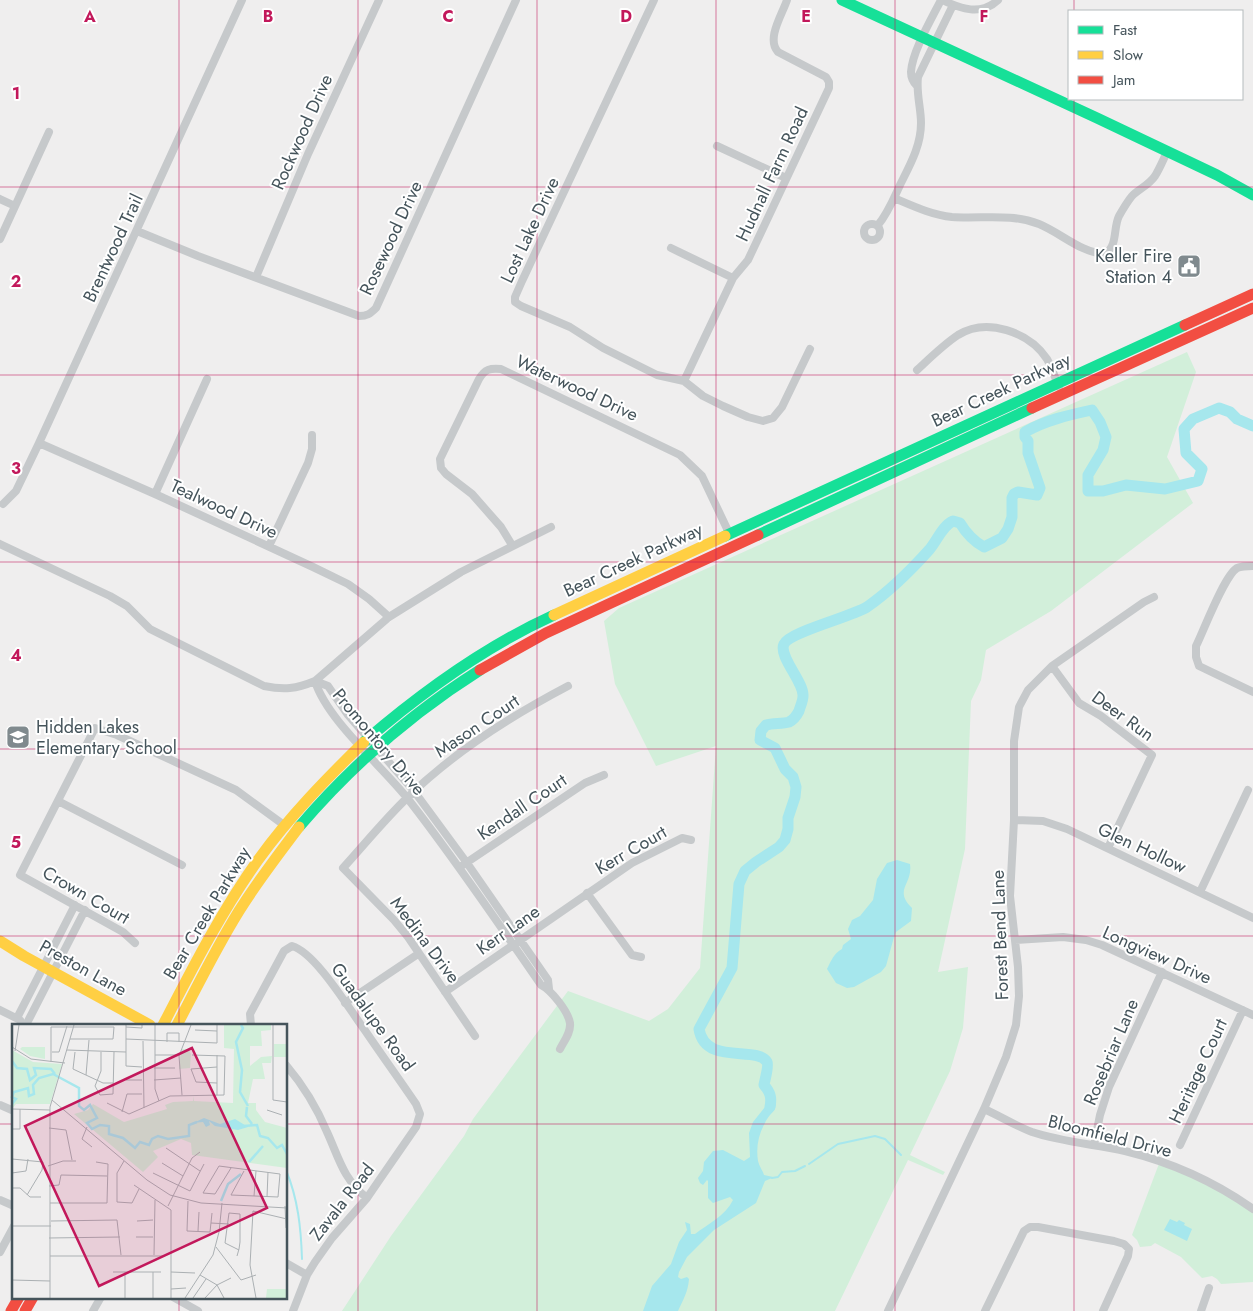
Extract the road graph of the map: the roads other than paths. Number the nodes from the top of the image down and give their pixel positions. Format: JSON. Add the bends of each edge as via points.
{"nodes":[{"id":1,"x":242,"y":0,"type":"edge"},
{"id":2,"x":379,"y":0,"type":"edge"},
{"id":3,"x":516,"y":0,"type":"edge"},
{"id":4,"x":654,"y":0,"type":"edge"},
{"id":5,"x":787,"y":0,"type":"edge"},
{"id":6,"x":842,"y":0,"type":"edge"},
{"id":7,"x":942,"y":0,"type":"edge"},
{"id":8,"x":998,"y":0,"type":"edge"},
{"id":9,"x":953,"y":5,"type":"junction"},
{"id":10,"x":923,"y":38,"type":"junction"},
{"id":11,"x":935,"y":44,"type":"junction"},
{"id":12,"x":917,"y":86,"type":"junction"},
{"id":13,"x":49,"y":132,"type":"dead end"},
{"id":14,"x":717,"y":146,"type":"dead end"},
{"id":15,"x":1167,"y":152,"type":"junction"},
{"id":16,"x":786,"y":178,"type":"junction"},
{"id":17,"x":1253,"y":195,"type":"edge"},
{"id":18,"x":894,"y":198,"type":"junction"},
{"id":19,"x":0,"y":199,"type":"edge"},
{"id":20,"x":15,"y":206,"type":"junction"},
{"id":21,"x":878,"y":225,"type":"dead end"},
{"id":22,"x":137,"y":231,"type":"junction"},
{"id":23,"x":0,"y":239,"type":"edge"},
{"id":24,"x":671,"y":248,"type":"dead end"},
{"id":25,"x":256,"y":277,"type":"junction"},
{"id":26,"x":733,"y":278,"type":"junction"},
{"id":27,"x":1252,"y":298,"type":"edge"},
{"id":28,"x":1253,"y":308,"type":"edge"},
{"id":29,"x":1188,"y":324,"type":"junction"},
{"id":30,"x":1193,"y":335,"type":"junction"},
{"id":31,"x":1142,"y":344,"type":"junction"},
{"id":32,"x":810,"y":349,"type":"dead end"},
{"id":33,"x":1147,"y":356,"type":"junction"},
{"id":34,"x":917,"y":370,"type":"dead end"},
{"id":35,"x":207,"y":379,"type":"dead end"},
{"id":36,"x":684,"y":381,"type":"junction"},
{"id":37,"x":1060,"y":389,"type":"junction"},
{"id":38,"x":312,"y":435,"type":"dead end"},
{"id":39,"x":39,"y":442,"type":"junction"},
{"id":40,"x":155,"y":494,"type":"junction"},
{"id":41,"x":4,"y":504,"type":"dead end"},
{"id":42,"x":551,"y":527,"type":"dead end"},
{"id":43,"x":730,"y":535,"type":"junction"},
{"id":44,"x":0,"y":544,"type":"edge"},
{"id":45,"x":512,"y":545,"type":"junction"},
{"id":46,"x":269,"y":546,"type":"junction"},
{"id":47,"x":1253,"y":566,"type":"edge"},
{"id":48,"x":1154,"y":597,"type":"dead end"},
{"id":49,"x":388,"y":617,"type":"junction"},
{"id":50,"x":1052,"y":666,"type":"junction"},
{"id":51,"x":315,"y":681,"type":"junction"},
{"id":52,"x":568,"y":686,"type":"dead end"},
{"id":53,"x":1253,"y":692,"type":"edge"},
{"id":54,"x":348,"y":715,"type":"junction"},
{"id":55,"x":340,"y":722,"type":"junction"},
{"id":56,"x":364,"y":742,"type":"junction"},
{"id":57,"x":373,"y":751,"type":"junction"},
{"id":58,"x":395,"y":769,"type":"junction"},
{"id":59,"x":604,"y":774,"type":"dead end"},
{"id":60,"x":387,"y":777,"type":"junction"},
{"id":61,"x":1248,"y":790,"type":"dead end"},
{"id":62,"x":414,"y":791,"type":"junction"},
{"id":63,"x":407,"y":798,"type":"junction"},
{"id":64,"x":58,"y":801,"type":"junction"},
{"id":65,"x":1014,"y":820,"type":"junction"},
{"id":66,"x":284,"y":825,"type":"junction"},
{"id":67,"x":691,"y":840,"type":"dead end"},
{"id":68,"x":1108,"y":848,"type":"junction"},
{"id":69,"x":467,"y":863,"type":"junction"},
{"id":70,"x":182,"y":865,"type":"dead end"},
{"id":71,"x":343,"y":868,"type":"joint"},
{"id":72,"x":460,"y":868,"type":"junction"},
{"id":73,"x":587,"y":892,"type":"junction"},
{"id":74,"x":1200,"y":892,"type":"junction"},
{"id":75,"x":75,"y":905,"type":"junction"},
{"id":76,"x":85,"y":910,"type":"junction"},
{"id":77,"x":1253,"y":918,"type":"edge"},
{"id":78,"x":520,"y":940,"type":"junction"},
{"id":79,"x":1015,"y":940,"type":"junction"},
{"id":80,"x":0,"y":941,"type":"edge"},
{"id":81,"x":135,"y":943,"type":"dead end"},
{"id":82,"x":513,"y":945,"type":"junction"},
{"id":83,"x":418,"y":954,"type":"junction"},
{"id":84,"x":641,"y":957,"type":"dead end"},
{"id":85,"x":49,"y":969,"type":"junction"},
{"id":86,"x":1162,"y":972,"type":"junction"},
{"id":87,"x":549,"y":989,"type":"junction"},
{"id":88,"x":445,"y":992,"type":"junction"},
{"id":89,"x":345,"y":1003,"type":"junction"},
{"id":90,"x":0,"y":1010,"type":"edge"},
{"id":91,"x":1243,"y":1010,"type":"junction"},
{"id":92,"x":1253,"y":1015,"type":"edge"},
{"id":93,"x":18,"y":1018,"type":"junction"},
{"id":94,"x":250,"y":1022,"type":"edge"},
{"id":95,"x":29,"y":1024,"type":"edge"},
{"id":96,"x":148,"y":1024,"type":"edge"},
{"id":97,"x":164,"y":1024,"type":"edge"},
{"id":98,"x":179,"y":1024,"type":"edge"},
{"id":99,"x":475,"y":1036,"type":"dead end"},
{"id":100,"x":560,"y":1049,"type":"dead end"},
{"id":101,"x":288,"y":1068,"type":"edge"},
{"id":102,"x":0,"y":1105,"type":"edge"},
{"id":103,"x":984,"y":1109,"type":"junction"},
{"id":104,"x":12,"y":1110,"type":"edge"},
{"id":105,"x":420,"y":1114,"type":"joint"},
{"id":106,"x":1094,"y":1145,"type":"junction"},
{"id":107,"x":1180,"y":1145,"type":"dead end"},
{"id":108,"x":366,"y":1198,"type":"junction"},
{"id":109,"x":0,"y":1200,"type":"edge"},
{"id":110,"x":12,"y":1205,"type":"edge"},
{"id":111,"x":1253,"y":1209,"type":"edge"},
{"id":112,"x":12,"y":1230,"type":"edge"},
{"id":113,"x":0,"y":1252,"type":"edge"},
{"id":114,"x":288,"y":1264,"type":"edge"},
{"id":115,"x":307,"y":1275,"type":"junction"},
{"id":116,"x":1209,"y":1288,"type":"dead end"},
{"id":117,"x":18,"y":1298,"type":"edge"},
{"id":118,"x":32,"y":1298,"type":"edge"},
{"id":119,"x":100,"y":1298,"type":"edge"},
{"id":120,"x":175,"y":1298,"type":"edge"},
{"id":121,"x":11,"y":1311,"type":"edge"},
{"id":122,"x":25,"y":1311,"type":"edge"},
{"id":123,"x":93,"y":1311,"type":"edge"},
{"id":124,"x":198,"y":1311,"type":"edge"},
{"id":125,"x":293,"y":1311,"type":"edge"},
{"id":126,"x":888,"y":1311,"type":"edge"},
{"id":127,"x":985,"y":1311,"type":"edge"},
{"id":128,"x":1104,"y":1311,"type":"edge"},
{"id":129,"x":1201,"y":1311,"type":"edge"}],
"edges":[{"from":1,"to":22,"type":"street","name":"Brentwood Trail"},
{"from":2,"to":25,"type":"street","name":"Rockwood Drive"},
{"from":3,"to":25,"type":"street","name":"Rosewood Drive","via":[[376,308],[370,314],[359,316]]},
{"from":4,"to":36,"type":"street","name":"Lost Lake Drive","via":[[514,299],[521,306],[570,327],[657,375]]},
{"from":5,"to":16,"type":"street","name":"Hudnall Farm Road","via":[[772,40],[774,48],[826,77],[829,88]]},
{"from":6,"to":10,"type":"main road"},
{"from":7,"to":9,"type":"street"},
{"from":7,"to":10,"type":"street"},
{"from":8,"to":9,"type":"street","via":[[983,10]]},
{"from":9,"to":11,"type":"street"},
{"from":10,"to":11,"type":"main road"},
{"from":10,"to":12,"type":"street","via":[[911,73]]},
{"from":11,"to":12,"type":"street","via":[[918,77]]},
{"from":11,"to":15,"type":"main road"},
{"from":12,"to":18,"type":"street","via":[[921,123],[918,144]]},
{"from":13,"to":20,"type":"street"},
{"from":14,"to":16,"type":"street"},
{"from":15,"to":17,"type":"main road"},
{"from":15,"to":18,"type":"street","via":[[1154,176],[1125,205],[1110,251],[1105,254],[1083,248],[1043,226],[1022,219],[941,216]]},
{"from":16,"to":26,"type":"street","name":"Hudnall Farm Road","via":[[748,260]]},
{"from":18,"to":21,"type":"street"},
{"from":19,"to":20,"type":"street"},
{"from":20,"to":23,"type":"street"},
{"from":22,"to":25,"type":"street","name":"Rosewood Drive"},
{"from":22,"to":39,"type":"street","name":"Brentwood Trail"},
{"from":24,"to":26,"type":"street"},
{"from":26,"to":36,"type":"street","name":"Hudnall Farm Road"},
{"from":27,"to":29,"type":"main road","name":"Bear Creek Parkway"},
{"from":28,"to":30,"type":"main road","name":"Bear Creek Parkway"},
{"from":29,"to":30,"type":"main road"},
{"from":29,"to":31,"type":"main road","name":"Bear Creek Parkway"},
{"from":30,"to":33,"type":"main road","name":"Bear Creek Parkway"},
{"from":31,"to":33,"type":"main road"},
{"from":31,"to":37,"type":"main road","name":"Bear Creek Parkway"},
{"from":32,"to":36,"type":"street","via":[[782,407],[773,418],[763,422],[703,396]]},
{"from":33,"to":37,"type":"main road","name":"Bear Creek Parkway"},
{"from":34,"to":37,"type":"street","via":[[960,334],[1000,327],[1028,340],[1046,358]]},
{"from":35,"to":40,"type":"street"},
{"from":37,"to":43,"type":"main road","name":"Bear Creek Parkway"},
{"from":37,"to":57,"type":"main road","name":"Bear Creek Parkway","via":[[518,647],[451,689]]},
{"from":38,"to":46,"type":"street","via":[[308,463]]},
{"from":39,"to":40,"type":"street","name":"Tealwood Drive"},
{"from":39,"to":41,"type":"street","name":"Brentwood Trail","via":[[16,491]]},
{"from":40,"to":46,"type":"street","name":"Tealwood Drive"},
{"from":42,"to":45,"type":"street"},
{"from":43,"to":45,"type":"street","name":"Waterwood Drive","via":[[702,476],[680,455],[493,368],[487,369],[479,379],[440,460],[446,474],[472,494],[501,526]]},
{"from":43,"to":56,"type":"main road","name":"Bear Creek Parkway","via":[[490,648],[397,713]]},
{"from":44,"to":51,"type":"street","via":[[110,596],[127,606],[150,629],[264,686],[281,689]]},
{"from":45,"to":49,"type":"street"},
{"from":46,"to":49,"type":"street","name":"Tealwood Drive","via":[[348,584]]},
{"from":47,"to":53,"type":"street","via":[[1244,566],[1228,578],[1196,646],[1199,666]]},
{"from":48,"to":50,"type":"street","name":"Forest Bend Lane"},
{"from":49,"to":51,"type":"street"},
{"from":50,"to":65,"type":"street","name":"Forest Bend Lane","via":[[1028,690],[1019,707],[1014,741]]},
{"from":50,"to":68,"type":"street","name":"Deer Run","via":[[1079,703],[1152,755]]},
{"from":51,"to":54,"type":"street","name":"Promontory Drive","via":[[328,686]]},
{"from":51,"to":55,"type":"street","name":"Promontory Drive","via":[[318,692]]},
{"from":52,"to":62,"type":"street","name":"Mason Court","via":[[492,730]]},
{"from":54,"to":55,"type":"street"},
{"from":54,"to":56,"type":"street","name":"Promontory Drive"},
{"from":55,"to":56,"type":"street","name":"Promontory Drive"},
{"from":56,"to":57,"type":"street","name":"Promontory Drive"},
{"from":56,"to":66,"type":"main road","name":"Bear Creek Parkway"},
{"from":57,"to":58,"type":"street","name":"Promontory Drive"},
{"from":57,"to":60,"type":"street","name":"Promontory Drive"},
{"from":57,"to":98,"type":"main road","name":"Bear Creek Parkway","via":[[331,790],[276,856],[239,910]]},
{"from":58,"to":60,"type":"street"},
{"from":58,"to":62,"type":"street","name":"Promontory Drive"},
{"from":59,"to":69,"type":"street","name":"Kendall Court","via":[[585,783]]},
{"from":60,"to":63,"type":"street","name":"Promontory Drive"},
{"from":61,"to":74,"type":"street"},
{"from":62,"to":63,"type":"street","name":"Mason Court"},
{"from":62,"to":69,"type":"street","name":"Promontory Drive"},
{"from":63,"to":71,"type":"street","name":"Mason Court"},
{"from":63,"to":72,"type":"street","name":"Promontory Drive"},
{"from":64,"to":66,"type":"street","via":[[95,728],[236,790]]},
{"from":64,"to":70,"type":"street"},
{"from":64,"to":75,"type":"street","name":"Crown Court","via":[[20,874]]},
{"from":65,"to":68,"type":"street","name":"Glen Hollow","via":[[1052,824]]},
{"from":65,"to":79,"type":"street","name":"Forest Bend Lane","via":[[1010,896]]},
{"from":66,"to":97,"type":"main road","name":"Bear Creek Parkway","via":[[228,904]]},
{"from":67,"to":73,"type":"street","name":"Kerr Court","via":[[682,838],[632,863]]},
{"from":68,"to":74,"type":"street","name":"Glen Hollow"},
{"from":69,"to":72,"type":"street","name":"Kendall Court"},
{"from":69,"to":78,"type":"street","name":"Promontory Drive"},
{"from":71,"to":83,"type":"street","name":"Medina Drive","via":[[384,909]]},
{"from":72,"to":82,"type":"street","name":"Promontory Drive"},
{"from":73,"to":78,"type":"street","name":"Kerr Lane"},
{"from":73,"to":84,"type":"street","via":[[632,955]]},
{"from":74,"to":77,"type":"street","name":"Glen Hollow"},
{"from":75,"to":76,"type":"street","name":"Crown Court"},
{"from":75,"to":85,"type":"street"},
{"from":76,"to":81,"type":"street","name":"Crown Court","via":[[123,932]]},
{"from":76,"to":85,"type":"street"},
{"from":78,"to":82,"type":"street","name":"Kerr Lane"},
{"from":78,"to":87,"type":"street","name":"Promontory Drive","via":[[548,980]]},
{"from":79,"to":86,"type":"street","name":"Longview Drive","via":[[1063,937],[1086,940]]},
{"from":79,"to":103,"type":"street","name":"Forest Bend Lane","via":[[1019,982],[1016,1025]]},
{"from":80,"to":85,"type":"main road","name":"Preston Lane"},
{"from":82,"to":87,"type":"street","name":"Promontory Drive","via":[[541,985]]},
{"from":82,"to":88,"type":"street","name":"Kerr Lane"},
{"from":83,"to":88,"type":"street","name":"Medina Drive"},
{"from":83,"to":89,"type":"street"},
{"from":85,"to":93,"type":"street"},
{"from":85,"to":95,"type":"street"},
{"from":85,"to":96,"type":"main road","name":"Preston Lane"},
{"from":86,"to":91,"type":"street","name":"Longview Drive"},
{"from":86,"to":106,"type":"street","name":"Rosebriar Lane","via":[[1108,1087]]},
{"from":87,"to":100,"type":"street","name":"Promontory Drive","via":[[570,1024]]},
{"from":88,"to":99,"type":"street","name":"Medina Drive"},
{"from":89,"to":94,"type":"street","name":"Guadalupe Road","via":[[319,968],[292,946],[284,951],[252,1009]]},
{"from":89,"to":105,"type":"street","name":"Guadalupe Road"},
{"from":90,"to":93,"type":"street"},
{"from":91,"to":92,"type":"street","name":"Longview Drive"},
{"from":91,"to":107,"type":"street","name":"Heritage Court"},
{"from":93,"to":95,"type":"street"},
{"from":101,"to":108,"type":"street","via":[[317,1110],[344,1174]]},
{"from":102,"to":104,"type":"street"},
{"from":103,"to":106,"type":"street","name":"Bloomfield Drive","via":[[1030,1131],[1059,1140]]},
{"from":103,"to":126,"type":"street","name":"Forest Bend Lane"},
{"from":105,"to":108,"type":"street","name":"Zavala Road","via":[[416,1127]]},
{"from":106,"to":111,"type":"street","name":"Bloomfield Drive","via":[[1160,1161],[1223,1190]]},
{"from":108,"to":115,"type":"street","name":"Zavala Road","via":[[332,1238]]},
{"from":109,"to":110,"type":"street"},
{"from":112,"to":113,"type":"street"},
{"from":114,"to":115,"type":"street"},
{"from":115,"to":125,"type":"street","name":"Zavala Road"},
{"from":116,"to":129,"type":"street"},
{"from":117,"to":121,"type":"main road"},
{"from":118,"to":122,"type":"main road"},
{"from":119,"to":123,"type":"street"},
{"from":120,"to":124,"type":"street"},
{"from":127,"to":128,"type":"street","via":[[1024,1231],[1038,1227],[1114,1241],[1129,1249]]}]}
